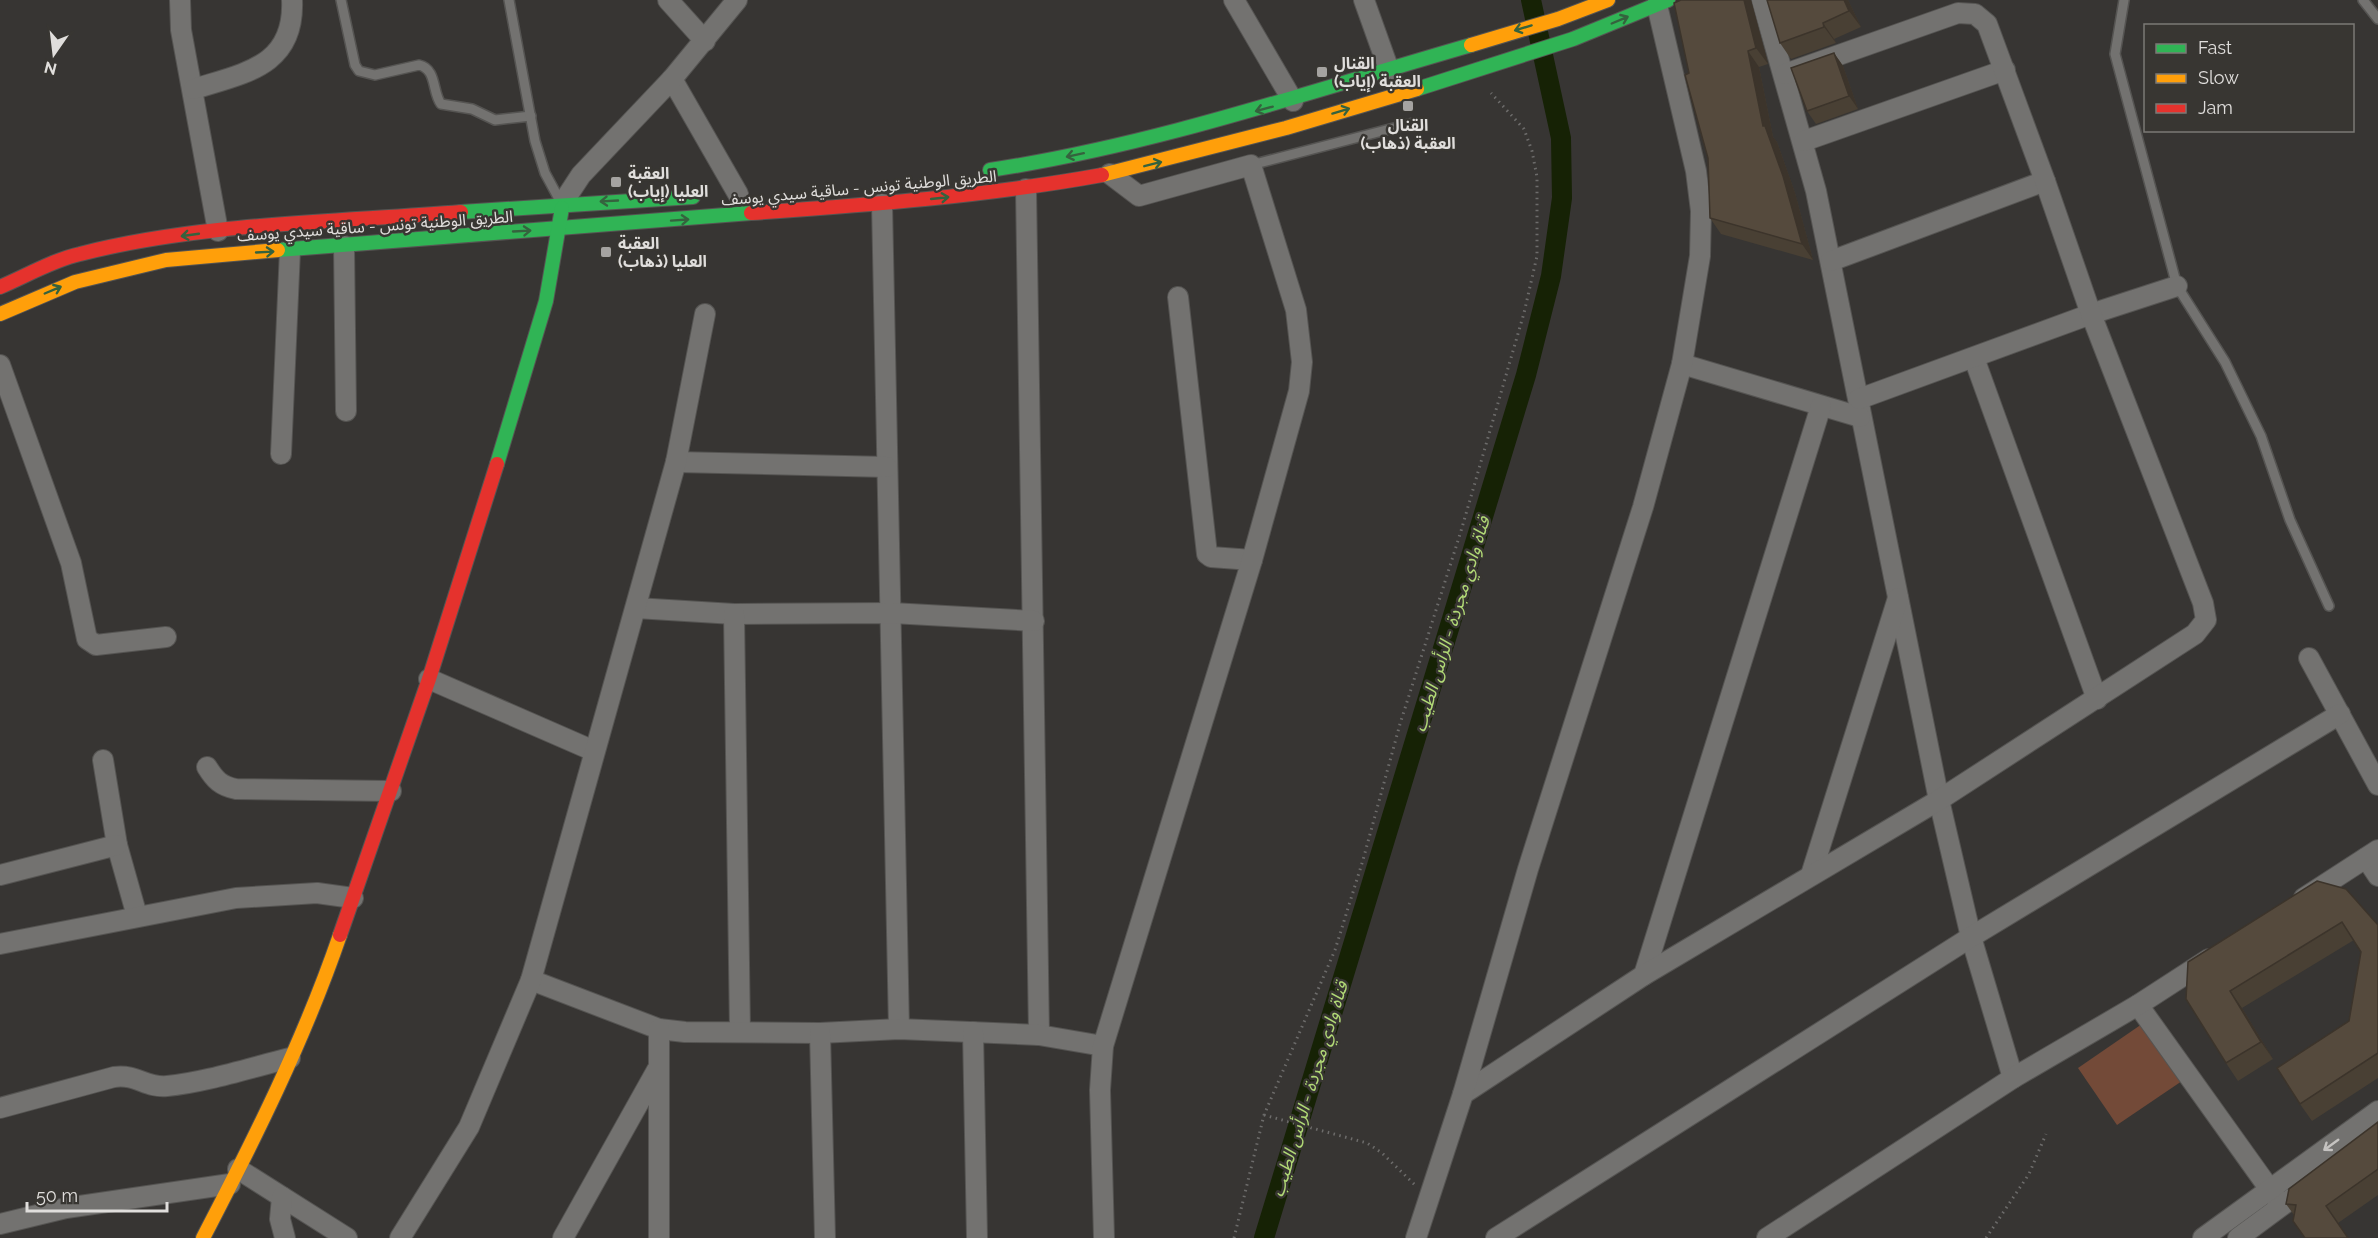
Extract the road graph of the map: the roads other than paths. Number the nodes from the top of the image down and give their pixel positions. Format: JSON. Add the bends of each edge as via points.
{"nodes":[{"id":1,"x":180,"y":0,"type":"edge"},
{"id":2,"x":292,"y":0,"type":"edge"},
{"id":3,"x":341,"y":0,"type":"edge"},
{"id":4,"x":509,"y":0,"type":"edge"},
{"id":5,"x":668,"y":0,"type":"edge"},
{"id":6,"x":737,"y":0,"type":"edge"},
{"id":7,"x":1234,"y":0,"type":"edge"},
{"id":8,"x":1364,"y":0,"type":"edge"},
{"id":9,"x":1608,"y":0,"type":"edge"},
{"id":10,"x":1762,"y":0,"type":"edge"},
{"id":11,"x":2124,"y":0,"type":"edge"},
{"id":12,"x":2363,"y":0,"type":"edge"},
{"id":13,"x":1662,"y":2,"type":"edge"},
{"id":14,"x":2378,"y":19,"type":"edge"},
{"id":15,"x":705,"y":41,"type":"junction"},
{"id":16,"x":1389,"y":70,"type":"junction"},
{"id":17,"x":2006,"y":70,"type":"junction"},
{"id":18,"x":1785,"y":74,"type":"junction"},
{"id":19,"x":672,"y":79,"type":"junction"},
{"id":20,"x":194,"y":89,"type":"junction"},
{"id":21,"x":1293,"y":101,"type":"junction"},
{"id":22,"x":531,"y":116,"type":"junction"},
{"id":23,"x":1413,"y":123,"type":"dead end"},
{"id":24,"x":1804,"y":141,"type":"junction"},
{"id":25,"x":1251,"y":165,"type":"junction"},
{"id":26,"x":975,"y":172,"type":"dead end"},
{"id":27,"x":1110,"y":174,"type":"junction"},
{"id":28,"x":2045,"y":181,"type":"junction"},
{"id":29,"x":1026,"y":189,"type":"junction"},
{"id":30,"x":731,"y":194,"type":"joint"},
{"id":31,"x":562,"y":204,"type":"junction"},
{"id":32,"x":882,"y":204,"type":"junction"},
{"id":33,"x":559,"y":229,"type":"junction"},
{"id":34,"x":218,"y":231,"type":"junction"},
{"id":35,"x":344,"y":246,"type":"junction"},
{"id":36,"x":290,"y":250,"type":"junction"},
{"id":37,"x":1832,"y":261,"type":"junction"},
{"id":38,"x":0,"y":286,"type":"edge"},
{"id":39,"x":2177,"y":286,"type":"junction"},
{"id":40,"x":1178,"y":297,"type":"dead end"},
{"id":41,"x":0,"y":314,"type":"edge"},
{"id":42,"x":705,"y":314,"type":"dead end"},
{"id":43,"x":2091,"y":314,"type":"junction"},
{"id":44,"x":1974,"y":358,"type":"junction"},
{"id":45,"x":1682,"y":364,"type":"junction"},
{"id":46,"x":0,"y":365,"type":"edge"},
{"id":47,"x":1821,"y":406,"type":"junction"},
{"id":48,"x":1859,"y":408,"type":"junction"},
{"id":49,"x":346,"y":411,"type":"dead end"},
{"id":50,"x":281,"y":454,"type":"dead end"},
{"id":51,"x":676,"y":462,"type":"junction"},
{"id":52,"x":887,"y":467,"type":"junction"},
{"id":53,"x":1252,"y":560,"type":"junction"},
{"id":54,"x":1899,"y":596,"type":"junction"},
{"id":55,"x":2329,"y":606,"type":"dead end"},
{"id":56,"x":636,"y":608,"type":"junction"},
{"id":57,"x":892,"y":613,"type":"junction"},
{"id":58,"x":734,"y":614,"type":"junction"},
{"id":59,"x":1034,"y":621,"type":"junction"},
{"id":60,"x":166,"y":637,"type":"dead end"},
{"id":61,"x":2309,"y":658,"type":"dead end"},
{"id":62,"x":429,"y":679,"type":"junction"},
{"id":63,"x":2097,"y":699,"type":"junction"},
{"id":64,"x":2340,"y":714,"type":"junction"},
{"id":65,"x":594,"y":751,"type":"junction"},
{"id":66,"x":103,"y":760,"type":"dead end"},
{"id":67,"x":207,"y":767,"type":"dead end"},
{"id":68,"x":2378,"y":785,"type":"edge"},
{"id":69,"x":391,"y":791,"type":"junction"},
{"id":70,"x":1939,"y":800,"type":"junction"},
{"id":71,"x":117,"y":845,"type":"junction"},
{"id":72,"x":2372,"y":854,"type":"edge"},
{"id":73,"x":0,"y":875,"type":"edge"},
{"id":74,"x":1811,"y":875,"type":"junction"},
{"id":75,"x":2378,"y":876,"type":"edge"},
{"id":76,"x":353,"y":898,"type":"junction"},
{"id":77,"x":2287,"y":909,"type":"edge"},
{"id":78,"x":137,"y":916,"type":"junction"},
{"id":79,"x":1971,"y":937,"type":"junction"},
{"id":80,"x":0,"y":944,"type":"edge"},
{"id":81,"x":2227,"y":948,"type":"edge"},
{"id":82,"x":1644,"y":975,"type":"junction"},
{"id":83,"x":531,"y":980,"type":"junction"},
{"id":84,"x":2138,"y":1005,"type":"junction"},
{"id":85,"x":659,"y":1029,"type":"junction"},
{"id":86,"x":899,"y":1029,"type":"junction"},
{"id":87,"x":740,"y":1032,"type":"junction"},
{"id":88,"x":974,"y":1032,"type":"junction"},
{"id":89,"x":820,"y":1033,"type":"junction"},
{"id":90,"x":1039,"y":1035,"type":"junction"},
{"id":91,"x":1103,"y":1046,"type":"junction"},
{"id":92,"x":290,"y":1058,"type":"junction"},
{"id":93,"x":657,"y":1070,"type":"junction"},
{"id":94,"x":2013,"y":1078,"type":"junction"},
{"id":95,"x":1463,"y":1094,"type":"junction"},
{"id":96,"x":0,"y":1108,"type":"edge"},
{"id":97,"x":2378,"y":1111,"type":"edge"},
{"id":98,"x":234,"y":1177,"type":"junction"},
{"id":99,"x":2310,"y":1184,"type":"edge"},
{"id":100,"x":2270,"y":1189,"type":"junction"},
{"id":101,"x":282,"y":1197,"type":"junction"},
{"id":102,"x":2281,"y":1205,"type":"junction"},
{"id":103,"x":0,"y":1224,"type":"edge"},
{"id":104,"x":2247,"y":1229,"type":"edge"},
{"id":105,"x":203,"y":1238,"type":"edge"},
{"id":106,"x":285,"y":1238,"type":"edge"},
{"id":107,"x":347,"y":1238,"type":"edge"},
{"id":108,"x":400,"y":1238,"type":"edge"},
{"id":109,"x":563,"y":1238,"type":"edge"},
{"id":110,"x":659,"y":1238,"type":"edge"},
{"id":111,"x":825,"y":1238,"type":"edge"},
{"id":112,"x":977,"y":1238,"type":"edge"},
{"id":113,"x":1104,"y":1238,"type":"edge"},
{"id":114,"x":1416,"y":1238,"type":"edge"},
{"id":115,"x":1496,"y":1238,"type":"edge"},
{"id":116,"x":1767,"y":1238,"type":"edge"},
{"id":117,"x":2203,"y":1238,"type":"edge"}],
"edges":[{"from":1,"to":20,"type":"street"},
{"from":2,"to":20,"type":"street","via":[[290,34],[270,60],[248,72]]},
{"from":3,"to":22,"type":"lane","via":[[359,71],[375,75],[425,66],[441,104],[472,109],[495,120]]},
{"from":4,"to":22,"type":"lane"},
{"from":5,"to":15,"type":"street"},
{"from":6,"to":15,"type":"street"},
{"from":7,"to":21,"type":"street"},
{"from":8,"to":16,"type":"street"},
{"from":9,"to":16,"type":"main road","name":"الطريق الوطنية تونس - ساقية سيدي يوسف","one_way":true},
{"from":10,"to":18,"type":"street"},
{"from":11,"to":39,"type":"lane","via":[[2115,54]]},
{"from":12,"to":14,"type":"lane"},
{"from":27,"to":13,"type":"main road","name":"الطريق الوطنية تونس - ساقية سيدي يوسف","one_way":true,"via":[[1286,128],[1491,66],[1573,39]]},
{"from":13,"to":45,"type":"street","via":[[1701,211],[1701,256]]},
{"from":15,"to":19,"type":"street"},
{"from":16,"to":21,"type":"main road","name":"الطريق الوطنية تونس - ساقية سيدي يوسف"},
{"from":17,"to":18,"type":"street","via":[[1987,24],[1969,12]]},
{"from":17,"to":24,"type":"street"},
{"from":17,"to":28,"type":"street"},
{"from":18,"to":24,"type":"street"},
{"from":19,"to":30,"type":"street"},
{"from":19,"to":31,"type":"street","via":[[581,175]]},
{"from":20,"to":34,"type":"street"},
{"from":21,"to":26,"type":"main road","name":"الطريق الوطنية تونس - ساقية سيدي يوسف","one_way":true,"via":[[1126,144]]},
{"from":22,"to":31,"type":"lane","via":[[545,173]]},
{"from":23,"to":25,"type":"lane"},
{"from":24,"to":37,"type":"street"},
{"from":25,"to":27,"type":"street","via":[[1139,196]]},
{"from":25,"to":53,"type":"street","via":[[1296,310],[1302,362],[1287,439]]},
{"from":27,"to":29,"type":"main road","name":"الطريق الوطنية تونس - ساقية سيدي يوسف"},
{"from":28,"to":37,"type":"street"},
{"from":28,"to":43,"type":"street"},
{"from":32,"to":29,"type":"main road","name":"الطريق الوطنية تونس - ساقية سيدي يوسف","one_way":true},
{"from":29,"to":59,"type":"street"},
{"from":30,"to":31,"type":"main road","name":"الطريق الوطنية تونس - ساقية سيدي يوسف","one_way":true},
{"from":31,"to":33,"type":"main road"},
{"from":31,"to":34,"type":"main road","name":"الطريق الوطنية تونس - ساقية سيدي يوسف"},
{"from":33,"to":32,"type":"main road","name":"الطريق الوطنية تونس - ساقية سيدي يوسف","one_way":true},
{"from":32,"to":52,"type":"street"},
{"from":35,"to":33,"type":"main road","name":"الطريق الوطنية تونس - ساقية سيدي يوسف","one_way":true},
{"from":33,"to":62,"type":"main road","via":[[533,351]]},
{"from":34,"to":38,"type":"main road","name":"الطريق الوطنية تونس - ساقية سيدي يوسف","one_way":true,"via":[[78,254]]},
{"from":35,"to":36,"type":"main road","name":"الطريق الوطنية تونس - ساقية سيدي يوسف"},
{"from":35,"to":49,"type":"street"},
{"from":41,"to":36,"type":"main road","name":"الطريق الوطنية تونس - ساقية سيدي يوسف","one_way":true,"via":[[58,287],[102,274],[166,260]]},
{"from":36,"to":50,"type":"street"},
{"from":37,"to":48,"type":"street"},
{"from":39,"to":43,"type":"street"},
{"from":39,"to":55,"type":"lane","via":[[2225,362],[2261,436],[2290,520]]},
{"from":40,"to":53,"type":"street","via":[[1207,554]]},
{"from":42,"to":51,"type":"street"},
{"from":43,"to":44,"type":"street"},
{"from":43,"to":63,"type":"street","via":[[2206,612],[2203,626],[2195,634]]},
{"from":44,"to":48,"type":"street"},
{"from":44,"to":63,"type":"street"},
{"from":45,"to":47,"type":"street"},
{"from":45,"to":95,"type":"street","via":[[1643,507],[1518,903]]},
{"from":46,"to":60,"type":"street","via":[[71,563],[87,639],[96,645]]},
{"from":47,"to":48,"type":"street"},
{"from":47,"to":82,"type":"street"},
{"from":48,"to":54,"type":"street"},
{"from":51,"to":52,"type":"street"},
{"from":51,"to":56,"type":"street"},
{"from":52,"to":57,"type":"street"},
{"from":53,"to":91,"type":"street"},
{"from":54,"to":70,"type":"street"},
{"from":54,"to":74,"type":"street"},
{"from":56,"to":58,"type":"street"},
{"from":56,"to":65,"type":"street"},
{"from":57,"to":58,"type":"street"},
{"from":57,"to":59,"type":"street"},
{"from":57,"to":86,"type":"street"},
{"from":58,"to":87,"type":"street"},
{"from":59,"to":90,"type":"street"},
{"from":61,"to":64,"type":"street"},
{"from":62,"to":65,"type":"street"},
{"from":62,"to":69,"type":"main road"},
{"from":63,"to":70,"type":"street"},
{"from":64,"to":68,"type":"street"},
{"from":64,"to":79,"type":"street"},
{"from":65,"to":83,"type":"street"},
{"from":66,"to":71,"type":"street"},
{"from":67,"to":69,"type":"street","via":[[223,786],[236,789]]},
{"from":69,"to":76,"type":"main road"},
{"from":70,"to":74,"type":"street"},
{"from":70,"to":79,"type":"street"},
{"from":71,"to":73,"type":"street"},
{"from":71,"to":78,"type":"street"},
{"from":72,"to":75,"type":"street"},
{"from":72,"to":77,"type":"street"},
{"from":74,"to":82,"type":"street"},
{"from":76,"to":78,"type":"street","via":[[317,893],[278,894]]},
{"from":76,"to":92,"type":"main road","via":[[324,981]]},
{"from":78,"to":80,"type":"street"},
{"from":79,"to":94,"type":"street"},
{"from":79,"to":115,"type":"street"},
{"from":81,"to":84,"type":"street"},
{"from":82,"to":95,"type":"street"},
{"from":83,"to":85,"type":"street"},
{"from":83,"to":108,"type":"street","via":[[469,1127]]},
{"from":84,"to":94,"type":"street"},
{"from":84,"to":100,"type":"street"},
{"from":85,"to":87,"type":"street"},
{"from":85,"to":93,"type":"street"},
{"from":86,"to":88,"type":"street"},
{"from":86,"to":89,"type":"street"},
{"from":87,"to":89,"type":"street"},
{"from":88,"to":90,"type":"street"},
{"from":88,"to":112,"type":"street"},
{"from":89,"to":111,"type":"street"},
{"from":90,"to":91,"type":"street"},
{"from":91,"to":113,"type":"street","via":[[1100,1100]]},
{"from":92,"to":96,"type":"street","via":[[169,1086],[148,1085],[128,1075],[114,1077]]},
{"from":92,"to":98,"type":"main road"},
{"from":93,"to":109,"type":"street"},
{"from":93,"to":110,"type":"street"},
{"from":94,"to":116,"type":"street"},
{"from":95,"to":114,"type":"street"},
{"from":97,"to":100,"type":"street","one_way":true},
{"from":98,"to":101,"type":"street"},
{"from":98,"to":103,"type":"street"},
{"from":98,"to":105,"type":"main road"},
{"from":99,"to":102,"type":"street"},
{"from":100,"to":102,"type":"street"},
{"from":100,"to":104,"type":"street"},
{"from":101,"to":106,"type":"street","via":[[280,1219]]},
{"from":101,"to":107,"type":"street"},
{"from":102,"to":104,"type":"street"},
{"from":104,"to":117,"type":"street"}]}
